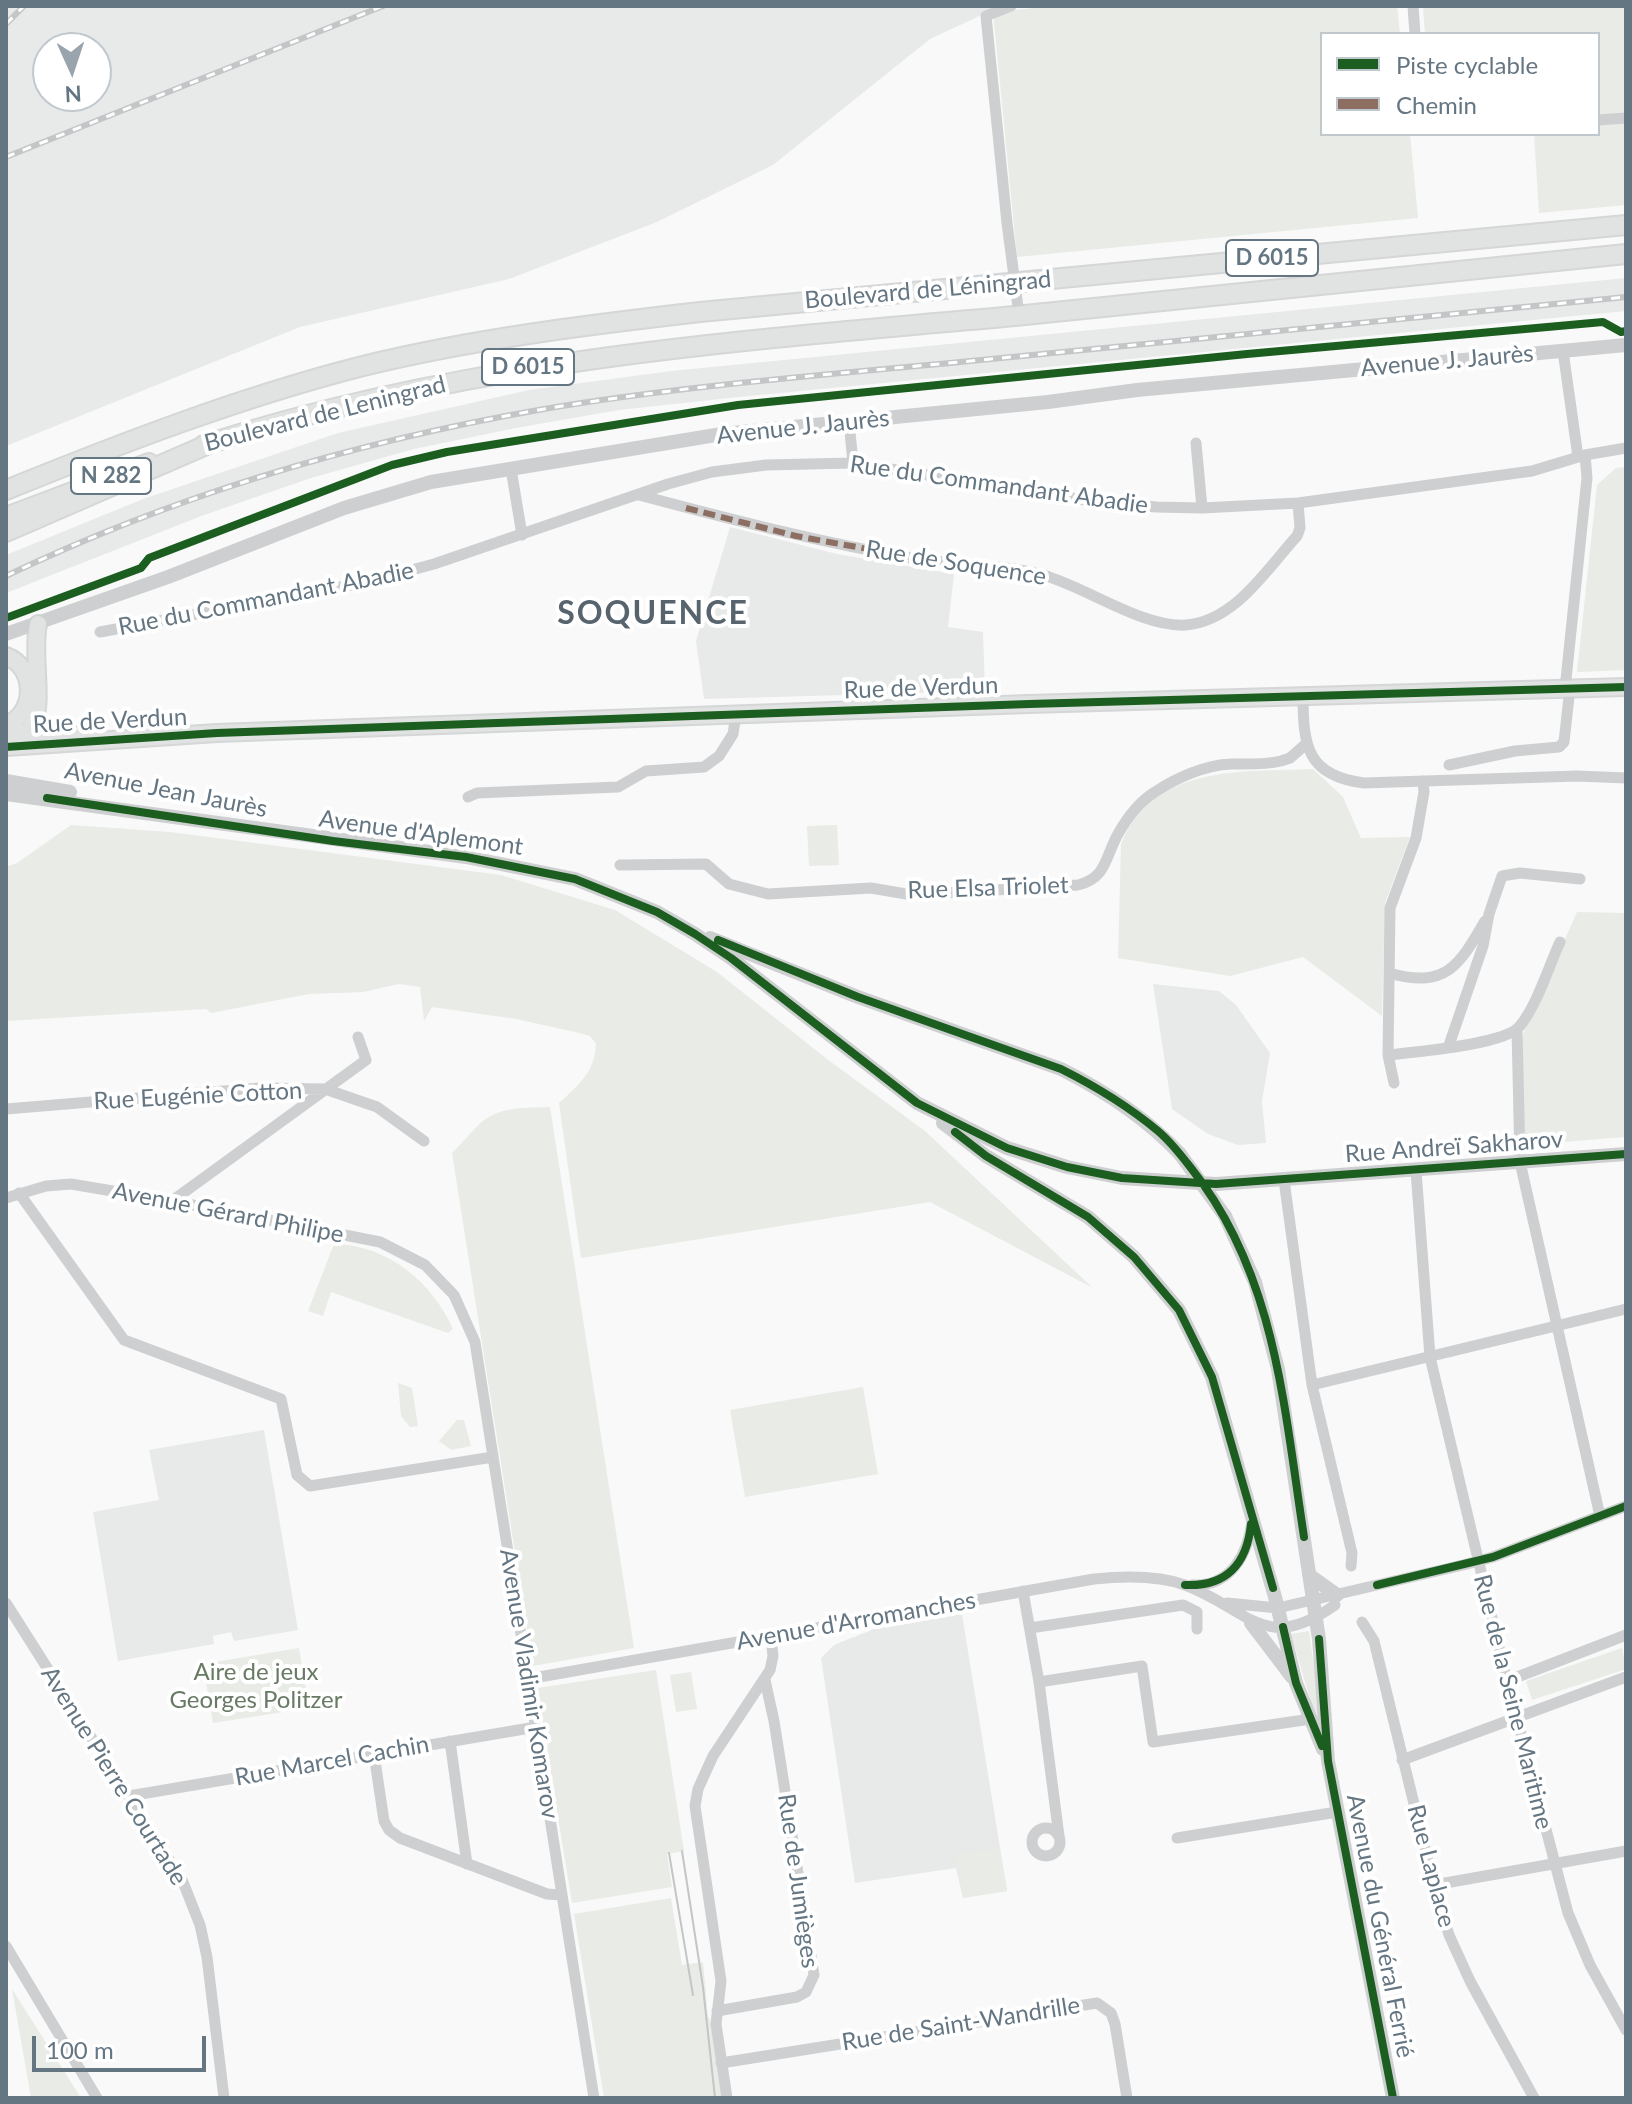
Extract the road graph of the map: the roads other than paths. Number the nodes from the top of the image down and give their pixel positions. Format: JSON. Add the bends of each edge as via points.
{"nodes":[{"id":1,"x":1011,"y":6,"type":"edge"},
{"id":2,"x":1413,"y":6,"type":"edge"},
{"id":3,"x":1415,"y":32,"type":"edge"},
{"id":4,"x":1626,"y":118,"type":"edge"},
{"id":5,"x":1600,"y":120,"type":"edge"},
{"id":6,"x":1626,"y":225,"type":"edge"},
{"id":7,"x":1626,"y":254,"type":"edge"},
{"id":8,"x":1014,"y":282,"type":"junction"},
{"id":9,"x":1019,"y":315,"type":"junction"},
{"id":10,"x":845,"y":330,"type":"joint"},
{"id":11,"x":1626,"y":345,"type":"edge"},
{"id":12,"x":1563,"y":351,"type":"junction"},
{"id":13,"x":238,"y":404,"type":"joint"},
{"id":14,"x":849,"y":422,"type":"junction"},
{"id":15,"x":218,"y":440,"type":"junction"},
{"id":16,"x":1196,"y":443,"type":"dead end"},
{"id":17,"x":1626,"y":448,"type":"edge"},
{"id":18,"x":1581,"y":456,"type":"junction"},
{"id":19,"x":853,"y":463,"type":"junction"},
{"id":20,"x":511,"y":469,"type":"junction"},
{"id":21,"x":6,"y":490,"type":"edge"},
{"id":22,"x":639,"y":495,"type":"junction"},
{"id":23,"x":1298,"y":503,"type":"junction"},
{"id":24,"x":1202,"y":508,"type":"junction"},
{"id":25,"x":6,"y":517,"type":"edge"},
{"id":26,"x":6,"y":532,"type":"edge"},
{"id":27,"x":522,"y":535,"type":"junction"},
{"id":28,"x":38,"y":624,"type":"junction"},
{"id":29,"x":100,"y":632,"type":"dead end"},
{"id":30,"x":6,"y":634,"type":"edge"},
{"id":31,"x":6,"y":656,"type":"edge"},
{"id":32,"x":1626,"y":687,"type":"edge"},
{"id":33,"x":1568,"y":688,"type":"junction"},
{"id":34,"x":1303,"y":695,"type":"junction"},
{"id":35,"x":37,"y":707,"type":"junction"},
{"id":36,"x":736,"y":714,"type":"junction"},
{"id":37,"x":6,"y":725,"type":"edge"},
{"id":38,"x":6,"y":732,"type":"edge"},
{"id":39,"x":27,"y":732,"type":"junction"},
{"id":40,"x":217,"y":733,"type":"junction"},
{"id":41,"x":85,"y":735,"type":"junction"},
{"id":42,"x":1306,"y":744,"type":"junction"},
{"id":43,"x":6,"y":746,"type":"edge"},
{"id":44,"x":1449,"y":765,"type":"dead end"},
{"id":45,"x":1626,"y":778,"type":"edge"},
{"id":46,"x":6,"y":781,"type":"edge"},
{"id":47,"x":1423,"y":781,"type":"junction"},
{"id":48,"x":10,"y":794,"type":"edge"},
{"id":49,"x":468,"y":797,"type":"dead end"},
{"id":50,"x":283,"y":833,"type":"junction"},
{"id":51,"x":620,"y":865,"type":"dead end"},
{"id":52,"x":1580,"y":879,"type":"dead end"},
{"id":53,"x":1489,"y":914,"type":"junction"},
{"id":54,"x":695,"y":934,"type":"junction"},
{"id":55,"x":1560,"y":942,"type":"dead end"},
{"id":56,"x":1389,"y":973,"type":"junction"},
{"id":57,"x":1517,"y":1029,"type":"junction"},
{"id":58,"x":358,"y":1037,"type":"dead end"},
{"id":59,"x":1448,"y":1048,"type":"junction"},
{"id":60,"x":1388,"y":1055,"type":"junction"},
{"id":61,"x":1394,"y":1083,"type":"dead end"},
{"id":62,"x":325,"y":1089,"type":"junction"},
{"id":63,"x":917,"y":1103,"type":"junction"},
{"id":64,"x":6,"y":1109,"type":"edge"},
{"id":65,"x":424,"y":1141,"type":"dead end"},
{"id":66,"x":1626,"y":1154,"type":"edge"},
{"id":67,"x":1520,"y":1162,"type":"junction"},
{"id":68,"x":1416,"y":1171,"type":"junction"},
{"id":69,"x":1284,"y":1180,"type":"junction"},
{"id":70,"x":19,"y":1193,"type":"junction"},
{"id":71,"x":6,"y":1198,"type":"edge"},
{"id":72,"x":172,"y":1201,"type":"junction"},
{"id":73,"x":440,"y":1280,"type":"joint"},
{"id":74,"x":1626,"y":1309,"type":"edge"},
{"id":75,"x":1557,"y":1326,"type":"junction"},
{"id":76,"x":1430,"y":1357,"type":"junction"},
{"id":77,"x":1312,"y":1385,"type":"junction"},
{"id":78,"x":493,"y":1457,"type":"junction"},
{"id":79,"x":1626,"y":1506,"type":"edge"},
{"id":80,"x":1252,"y":1516,"type":"junction"},
{"id":81,"x":1600,"y":1516,"type":"junction"},
{"id":82,"x":1478,"y":1561,"type":"junction"},
{"id":83,"x":1351,"y":1566,"type":"dead end"},
{"id":84,"x":1309,"y":1575,"type":"junction"},
{"id":85,"x":1185,"y":1585,"type":"junction"},
{"id":86,"x":1023,"y":1591,"type":"junction"},
{"id":87,"x":1339,"y":1598,"type":"junction"},
{"id":88,"x":1313,"y":1599,"type":"junction"},
{"id":89,"x":6,"y":1603,"type":"edge"},
{"id":90,"x":1225,"y":1603,"type":"junction"},
{"id":91,"x":1278,"y":1608,"type":"junction"},
{"id":92,"x":1316,"y":1619,"type":"junction"},
{"id":93,"x":1362,"y":1622,"type":"dead end"},
{"id":94,"x":1251,"y":1623,"type":"junction"},
{"id":95,"x":1283,"y":1627,"type":"junction"},
{"id":96,"x":1030,"y":1628,"type":"junction"},
{"id":97,"x":1197,"y":1629,"type":"dead end"},
{"id":98,"x":1626,"y":1635,"type":"edge"},
{"id":99,"x":771,"y":1636,"type":"junction"},
{"id":100,"x":1319,"y":1639,"type":"junction"},
{"id":101,"x":1626,"y":1677,"type":"edge"},
{"id":102,"x":528,"y":1679,"type":"junction"},
{"id":103,"x":765,"y":1680,"type":"junction"},
{"id":104,"x":1507,"y":1681,"type":"junction"},
{"id":105,"x":1039,"y":1682,"type":"junction"},
{"id":106,"x":1296,"y":1683,"type":"junction"},
{"id":107,"x":1516,"y":1718,"type":"junction"},
{"id":108,"x":1311,"y":1719,"type":"junction"},
{"id":109,"x":536,"y":1727,"type":"junction"},
{"id":110,"x":450,"y":1741,"type":"junction"},
{"id":111,"x":374,"y":1754,"type":"junction"},
{"id":112,"x":1402,"y":1760,"type":"junction"},
{"id":113,"x":1328,"y":1761,"type":"junction"},
{"id":114,"x":129,"y":1796,"type":"junction"},
{"id":115,"x":1337,"y":1812,"type":"junction"},
{"id":116,"x":1059,"y":1836,"type":"dead end"},
{"id":117,"x":1177,"y":1838,"type":"dead end"},
{"id":118,"x":1626,"y":1851,"type":"edge"},
{"id":119,"x":467,"y":1864,"type":"junction"},
{"id":120,"x":1553,"y":1864,"type":"junction"},
{"id":121,"x":1434,"y":1885,"type":"junction"},
{"id":122,"x":562,"y":1895,"type":"junction"},
{"id":123,"x":6,"y":1946,"type":"edge"},
{"id":124,"x":717,"y":2011,"type":"junction"},
{"id":125,"x":1626,"y":2030,"type":"edge"},
{"id":126,"x":721,"y":2063,"type":"junction"},
{"id":127,"x":97,"y":2098,"type":"edge"},
{"id":128,"x":224,"y":2098,"type":"edge"},
{"id":129,"x":594,"y":2098,"type":"edge"},
{"id":130,"x":727,"y":2098,"type":"edge"},
{"id":131,"x":1127,"y":2098,"type":"edge"},
{"id":132,"x":1393,"y":2098,"type":"edge"},
{"id":133,"x":1534,"y":2098,"type":"edge"}],
"edges":[{"from":1,"to":8,"type":"street","via":[[986,16]]},
{"from":2,"to":3,"type":"street"},
{"from":4,"to":5,"type":"street"},
{"from":6,"to":8,"type":"main road","name":"Boulevard de Léningrad","number":"D 6015"},
{"from":7,"to":9,"type":"main road","name":"Boulevard de Léningrad","number":"D 6015"},
{"from":8,"to":9,"type":"street"},
{"from":8,"to":13,"type":"main road","name":"Boulevard de Léningrad","number":"D 6015","via":[[700,312],[472,343],[365,366]]},
{"from":9,"to":10,"type":"main road","name":"Boulevard de Léningrad","number":"D 6015"},
{"from":10,"to":15,"type":"main road","name":"Boulevard de Leningrad","number":"D 6015","via":[[485,374]]},
{"from":11,"to":12,"type":"street","name":"Avenue J. Jaurès"},
{"from":12,"to":14,"type":"street","name":"Avenue J. Jaurès"},
{"from":12,"to":18,"type":"street"},
{"from":13,"to":21,"type":"main road","name":"Boulevard de Leningrad","number":"D 6015"},
{"from":14,"to":19,"type":"street"},
{"from":14,"to":20,"type":"street","name":"Avenue J. Jaurès","via":[[722,434]]},
{"from":15,"to":25,"type":"main road","name":"Boulevard de Leningrad","number":"N 282"},
{"from":15,"to":26,"type":"main road","number":"D 6015"},
{"from":16,"to":24,"type":"street"},
{"from":17,"to":18,"type":"street","name":"Rue du Commandant Abadie"},
{"from":18,"to":23,"type":"street","name":"Rue du Commandant Abadie","via":[[1532,471]]},
{"from":18,"to":33,"type":"street","via":[[1587,478]]},
{"from":19,"to":22,"type":"street","name":"Rue du Commandant Abadie","via":[[712,472]]},
{"from":19,"to":24,"type":"street","name":"Rue du Commandant Abadie","via":[[1091,501]]},
{"from":20,"to":27,"type":"street"},
{"from":20,"to":28,"type":"street","name":"Avenue J. Jaurès","via":[[388,493]]},
{"from":22,"to":23,"type":"street","name":"Rue de Soquence","via":[[810,539],[1046,576],[1150,619],[1183,625],[1232,607],[1297,536]]},
{"from":22,"to":27,"type":"street","name":"Rue du Commandant Abadie"},
{"from":23,"to":24,"type":"street","name":"Rue du Commandant Abadie"},
{"from":27,"to":29,"type":"street","name":"Rue du Commandant Abadie","via":[[367,582]]},
{"from":28,"to":30,"type":"street","name":"Avenue J. Jaurès"},
{"from":28,"to":35,"type":"main road"},
{"from":31,"to":37,"type":"main road","via":[[24,669],[28,687],[23,715]]},
{"from":32,"to":33,"type":"main road","name":"Rue de Verdun"},
{"from":33,"to":34,"type":"main road","name":"Rue de Verdun"},
{"from":33,"to":44,"type":"street","via":[[1564,742],[1559,747]]},
{"from":34,"to":36,"type":"main road","name":"Rue de Verdun"},
{"from":34,"to":42,"type":"street"},
{"from":35,"to":39,"type":"main road"},
{"from":35,"to":41,"type":"main road","via":[[52,726]]},
{"from":36,"to":40,"type":"main road","name":"Rue de Verdun"},
{"from":36,"to":49,"type":"street","via":[[733,734],[719,756],[704,767],[646,771],[618,787]]},
{"from":38,"to":39,"type":"main road","name":"Rue de Verdun"},
{"from":39,"to":41,"type":"main road","name":"Rue de Verdun"},
{"from":39,"to":43,"type":"main road"},
{"from":40,"to":41,"type":"main road","name":"Rue de Verdun"},
{"from":40,"to":43,"type":"main road","name":"Rue de Verdun"},
{"from":42,"to":47,"type":"street","via":[[1322,769],[1335,777],[1364,783]]},
{"from":42,"to":51,"type":"street","name":"Rue Elsa Triolet","via":[[1281,761],[1213,767],[1155,792],[1126,821],[1098,876],[1078,885],[912,895],[871,888],[768,894],[729,884],[706,864]]},
{"from":45,"to":47,"type":"street"},
{"from":46,"to":50,"type":"street","name":"Avenue Jean Jaurès"},
{"from":47,"to":56,"type":"street","via":[[1416,838],[1390,908]]},
{"from":48,"to":50,"type":"street","name":"Avenue Jean Jaurès"},
{"from":50,"to":54,"type":"street","name":"Avenue d'Aplemont","via":[[466,857],[575,879],[657,912]]},
{"from":52,"to":53,"type":"street","via":[[1502,876]]},
{"from":53,"to":56,"type":"street","via":[[1457,966],[1421,979]]},
{"from":53,"to":59,"type":"street"},
{"from":54,"to":63,"type":"street","name":"Avenue d'Aplemont"},
{"from":54,"to":84,"type":"street","bridge":true,"via":[[1061,1069],[1092,1084],[1160,1133],[1225,1216],[1255,1282],[1278,1369]]},
{"from":55,"to":57,"type":"street"},
{"from":56,"to":60,"type":"street"},
{"from":57,"to":59,"type":"street"},
{"from":57,"to":67,"type":"street"},
{"from":58,"to":62,"type":"street","via":[[366,1060]]},
{"from":59,"to":60,"type":"street"},
{"from":60,"to":61,"type":"street"},
{"from":62,"to":64,"type":"street","name":"Rue Eugénie Cotton","via":[[260,1088]]},
{"from":62,"to":65,"type":"street","name":"Rue Eugénie Cotton","via":[[377,1107]]},
{"from":62,"to":72,"type":"street"},
{"from":63,"to":69,"type":"street","name":"Avenue d'Aplemont","via":[[1007,1148],[1067,1167],[1192,1184]]},
{"from":63,"to":80,"type":"street","via":[[986,1156],[1088,1217],[1153,1277],[1179,1310],[1212,1377]]},
{"from":66,"to":67,"type":"street","name":"Rue Andreï Sakharov"},
{"from":67,"to":68,"type":"street","name":"Rue Andreï Sakharov"},
{"from":67,"to":75,"type":"street"},
{"from":68,"to":69,"type":"street","name":"Rue Andreï Sakharov"},
{"from":68,"to":76,"type":"street","name":"Rue de la Seine Maritime"},
{"from":69,"to":77,"type":"street"},
{"from":70,"to":71,"type":"street","name":"Avenue Gérard Philipe"},
{"from":70,"to":72,"type":"street","name":"Avenue Gérard Philipe","via":[[71,1184]]},
{"from":70,"to":78,"type":"street","via":[[124,1340],[281,1399],[297,1475],[310,1486]]},
{"from":72,"to":73,"type":"street","name":"Avenue Gérard Philipe","via":[[380,1242],[425,1265]]},
{"from":73,"to":78,"type":"street","name":"Avenue Vladimir Komarov","via":[[454,1295],[475,1342]]},
{"from":74,"to":75,"type":"street"},
{"from":75,"to":76,"type":"street"},
{"from":75,"to":81,"type":"street"},
{"from":76,"to":77,"type":"street"},
{"from":76,"to":82,"type":"street","name":"Rue de la Seine Maritime"},
{"from":77,"to":83,"type":"street"},
{"from":78,"to":102,"type":"street","name":"Avenue Vladimir Komarov"},
{"from":79,"to":81,"type":"street","name":"Avenue d'Arromanches"},
{"from":80,"to":85,"type":"street","name":"Avenue d'Arromanches","via":[[1249,1542],[1236,1565],[1211,1583]]},
{"from":80,"to":91,"type":"street"},
{"from":81,"to":82,"type":"street","name":"Avenue d'Arromanches"},
{"from":82,"to":87,"type":"street","name":"Avenue d'Arromanches"},
{"from":82,"to":104,"type":"street","name":"Rue de la Seine Maritime"},
{"from":84,"to":87,"type":"street"},
{"from":84,"to":88,"type":"street"},
{"from":85,"to":86,"type":"street","name":"Avenue d'Arromanches","via":[[1130,1576]]},
{"from":85,"to":90,"type":"street","name":"Avenue d'Arromanches"},
{"from":86,"to":96,"type":"street"},
{"from":86,"to":99,"type":"street","name":"Avenue d'Arromanches"},
{"from":87,"to":88,"type":"street","name":"Avenue d'Arromanches"},
{"from":87,"to":92,"type":"street"},
{"from":87,"to":100,"type":"street"},
{"from":88,"to":91,"type":"street","name":"Avenue d'Arromanches"},
{"from":88,"to":92,"type":"street"},
{"from":89,"to":114,"type":"street","name":"Avenue Pierre Courtade"},
{"from":90,"to":91,"type":"street","name":"Avenue d'Arromanches"},
{"from":90,"to":94,"type":"street","name":"Avenue d'Arromanches"},
{"from":91,"to":95,"type":"street"},
{"from":92,"to":95,"type":"street"},
{"from":92,"to":100,"type":"street"},
{"from":93,"to":112,"type":"street","name":"Rue Laplace","via":[[1374,1641]]},
{"from":94,"to":95,"type":"street"},
{"from":94,"to":106,"type":"street"},
{"from":95,"to":106,"type":"street"},
{"from":96,"to":97,"type":"street","via":[[1183,1605],[1197,1612]]},
{"from":96,"to":105,"type":"street"},
{"from":98,"to":104,"type":"street"},
{"from":99,"to":102,"type":"street","name":"Avenue d'Arromanches"},
{"from":99,"to":103,"type":"street","via":[[773,1656]]},
{"from":100,"to":113,"type":"street"},
{"from":101,"to":107,"type":"street"},
{"from":102,"to":109,"type":"street","name":"Avenue Vladimir Komarov"},
{"from":103,"to":124,"type":"street","via":[[713,1756],[695,1806],[721,1981]]},
{"from":103,"to":124,"type":"street","name":"Rue de Jumièges","via":[[814,1975],[806,1992],[797,1997]]},
{"from":104,"to":107,"type":"street","name":"Rue de la Seine Maritime"},
{"from":105,"to":108,"type":"street","via":[[1142,1666],[1153,1742]]},
{"from":105,"to":116,"type":"street"},
{"from":106,"to":108,"type":"street"},
{"from":107,"to":112,"type":"street"},
{"from":107,"to":120,"type":"street","name":"Rue de la Seine Maritime"},
{"from":108,"to":113,"type":"street"},
{"from":109,"to":110,"type":"street","name":"Rue Marcel Cachin"},
{"from":109,"to":122,"type":"street","name":"Avenue Vladimir Komarov"},
{"from":110,"to":111,"type":"street","name":"Rue Marcel Cachin"},
{"from":110,"to":119,"type":"street"},
{"from":111,"to":114,"type":"street","name":"Rue Marcel Cachin"},
{"from":111,"to":119,"type":"street","via":[[389,1830]]},
{"from":112,"to":121,"type":"street","name":"Rue Laplace"},
{"from":113,"to":115,"type":"street","name":"Avenue du Général Ferrié"},
{"from":114,"to":128,"type":"street","name":"Avenue Pierre Courtade","via":[[183,1882],[200,1925]]},
{"from":115,"to":117,"type":"street"},
{"from":115,"to":132,"type":"street","name":"Avenue du Général Ferrié"},
{"from":118,"to":120,"type":"street"},
{"from":119,"to":122,"type":"street"},
{"from":120,"to":121,"type":"street"},
{"from":120,"to":125,"type":"street","name":"Rue de la Seine Maritime","via":[[1590,1965]]},
{"from":121,"to":133,"type":"street","name":"Rue Laplace","via":[[1470,1981]]},
{"from":122,"to":129,"type":"street","name":"Avenue Vladimir Komarov"},
{"from":123,"to":127,"type":"street"},
{"from":124,"to":126,"type":"street"},
{"from":126,"to":130,"type":"street"},
{"from":126,"to":131,"type":"street","name":"Rue de Saint-Wandrille","via":[[1097,2003],[1111,2013],[1115,2024]]}]}
